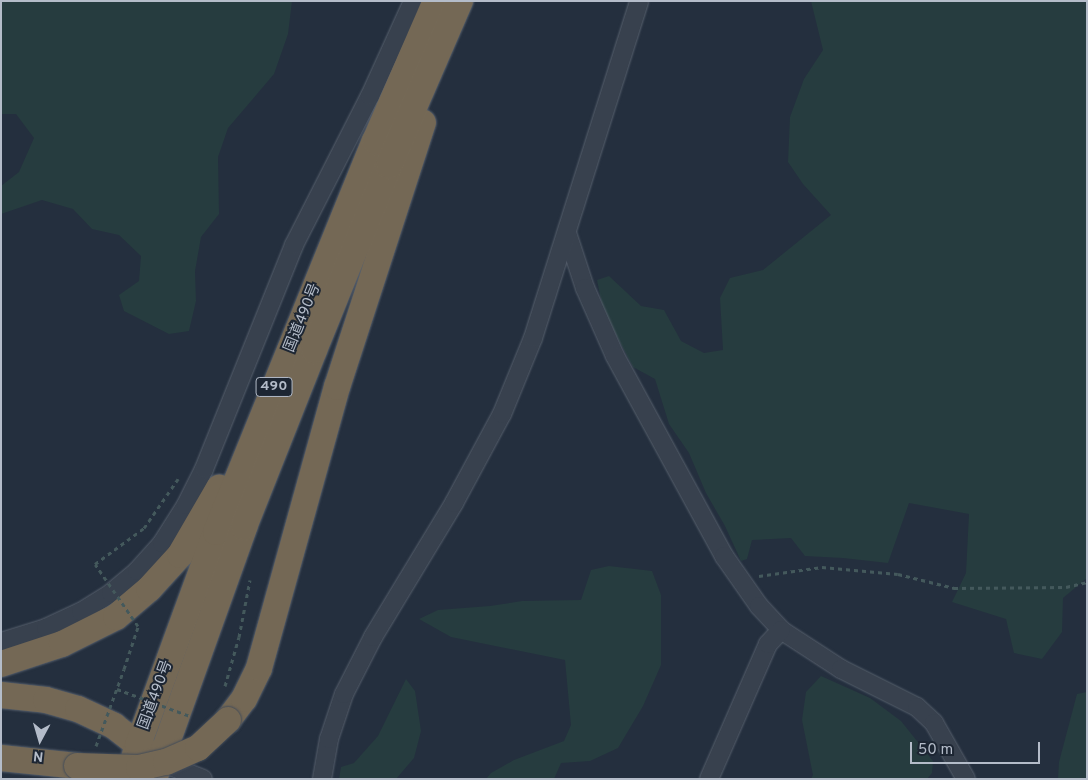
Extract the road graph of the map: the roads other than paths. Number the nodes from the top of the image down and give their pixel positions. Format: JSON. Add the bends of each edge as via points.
{"nodes":[{"id":1,"x":413,"y":1,"type":"edge"},
{"id":2,"x":436,"y":1,"type":"edge"},
{"id":3,"x":461,"y":1,"type":"edge"},
{"id":4,"x":639,"y":1,"type":"edge"},
{"id":5,"x":567,"y":234,"type":"junction"},
{"id":6,"x":274,"y":386,"type":"junction"},
{"id":7,"x":781,"y":630,"type":"junction"},
{"id":8,"x":1,"y":642,"type":"edge"},
{"id":9,"x":1,"y":664,"type":"edge"},
{"id":10,"x":1,"y":695,"type":"edge"},
{"id":11,"x":138,"y":745,"type":"junction"},
{"id":12,"x":1,"y":758,"type":"edge"},
{"id":13,"x":157,"y":770,"type":"edge"},
{"id":14,"x":128,"y":779,"type":"edge"},
{"id":15,"x":204,"y":779,"type":"edge"},
{"id":16,"x":322,"y":779,"type":"edge"},
{"id":17,"x":709,"y":779,"type":"edge"},
{"id":18,"x":966,"y":779,"type":"edge"}],
"edges":[{"from":1,"to":8,"type":"street","via":[[370,96],[294,246],[204,469],[162,543],[111,593],[46,628]]},
{"from":2,"to":6,"type":"highway","name":"国道490号","number":"490"},
{"from":3,"to":12,"type":"highway","bridge":true,"via":[[337,387],[259,668],[244,699],[228,720],[198,748],[166,762],[139,768]]},
{"from":3,"to":13,"type":"highway","name":"国道490号","number":"490","via":[[389,165],[244,527]]},
{"from":4,"to":5,"type":"street"},
{"from":5,"to":7,"type":"street","via":[[585,288],[614,356],[676,472],[724,556],[759,606]]},
{"from":5,"to":16,"type":"street","via":[[533,338],[502,414],[454,503],[373,637],[344,694],[329,739]]},
{"from":6,"to":9,"type":"highway","via":[[180,555],[149,589],[116,617],[62,644]]},
{"from":6,"to":11,"type":"highway","name":"国道490号","number":"490","via":[[216,532]]},
{"from":7,"to":17,"type":"street","via":[[768,644]]},
{"from":7,"to":18,"type":"street","via":[[841,669],[917,707],[934,723]]},
{"from":10,"to":11,"type":"highway","via":[[46,700],[78,709],[114,726]]},
{"from":11,"to":13,"type":"highway"},
{"from":11,"to":14,"type":"highway","name":"国道490号","number":"490"},
{"from":13,"to":15,"type":"street"}]}
